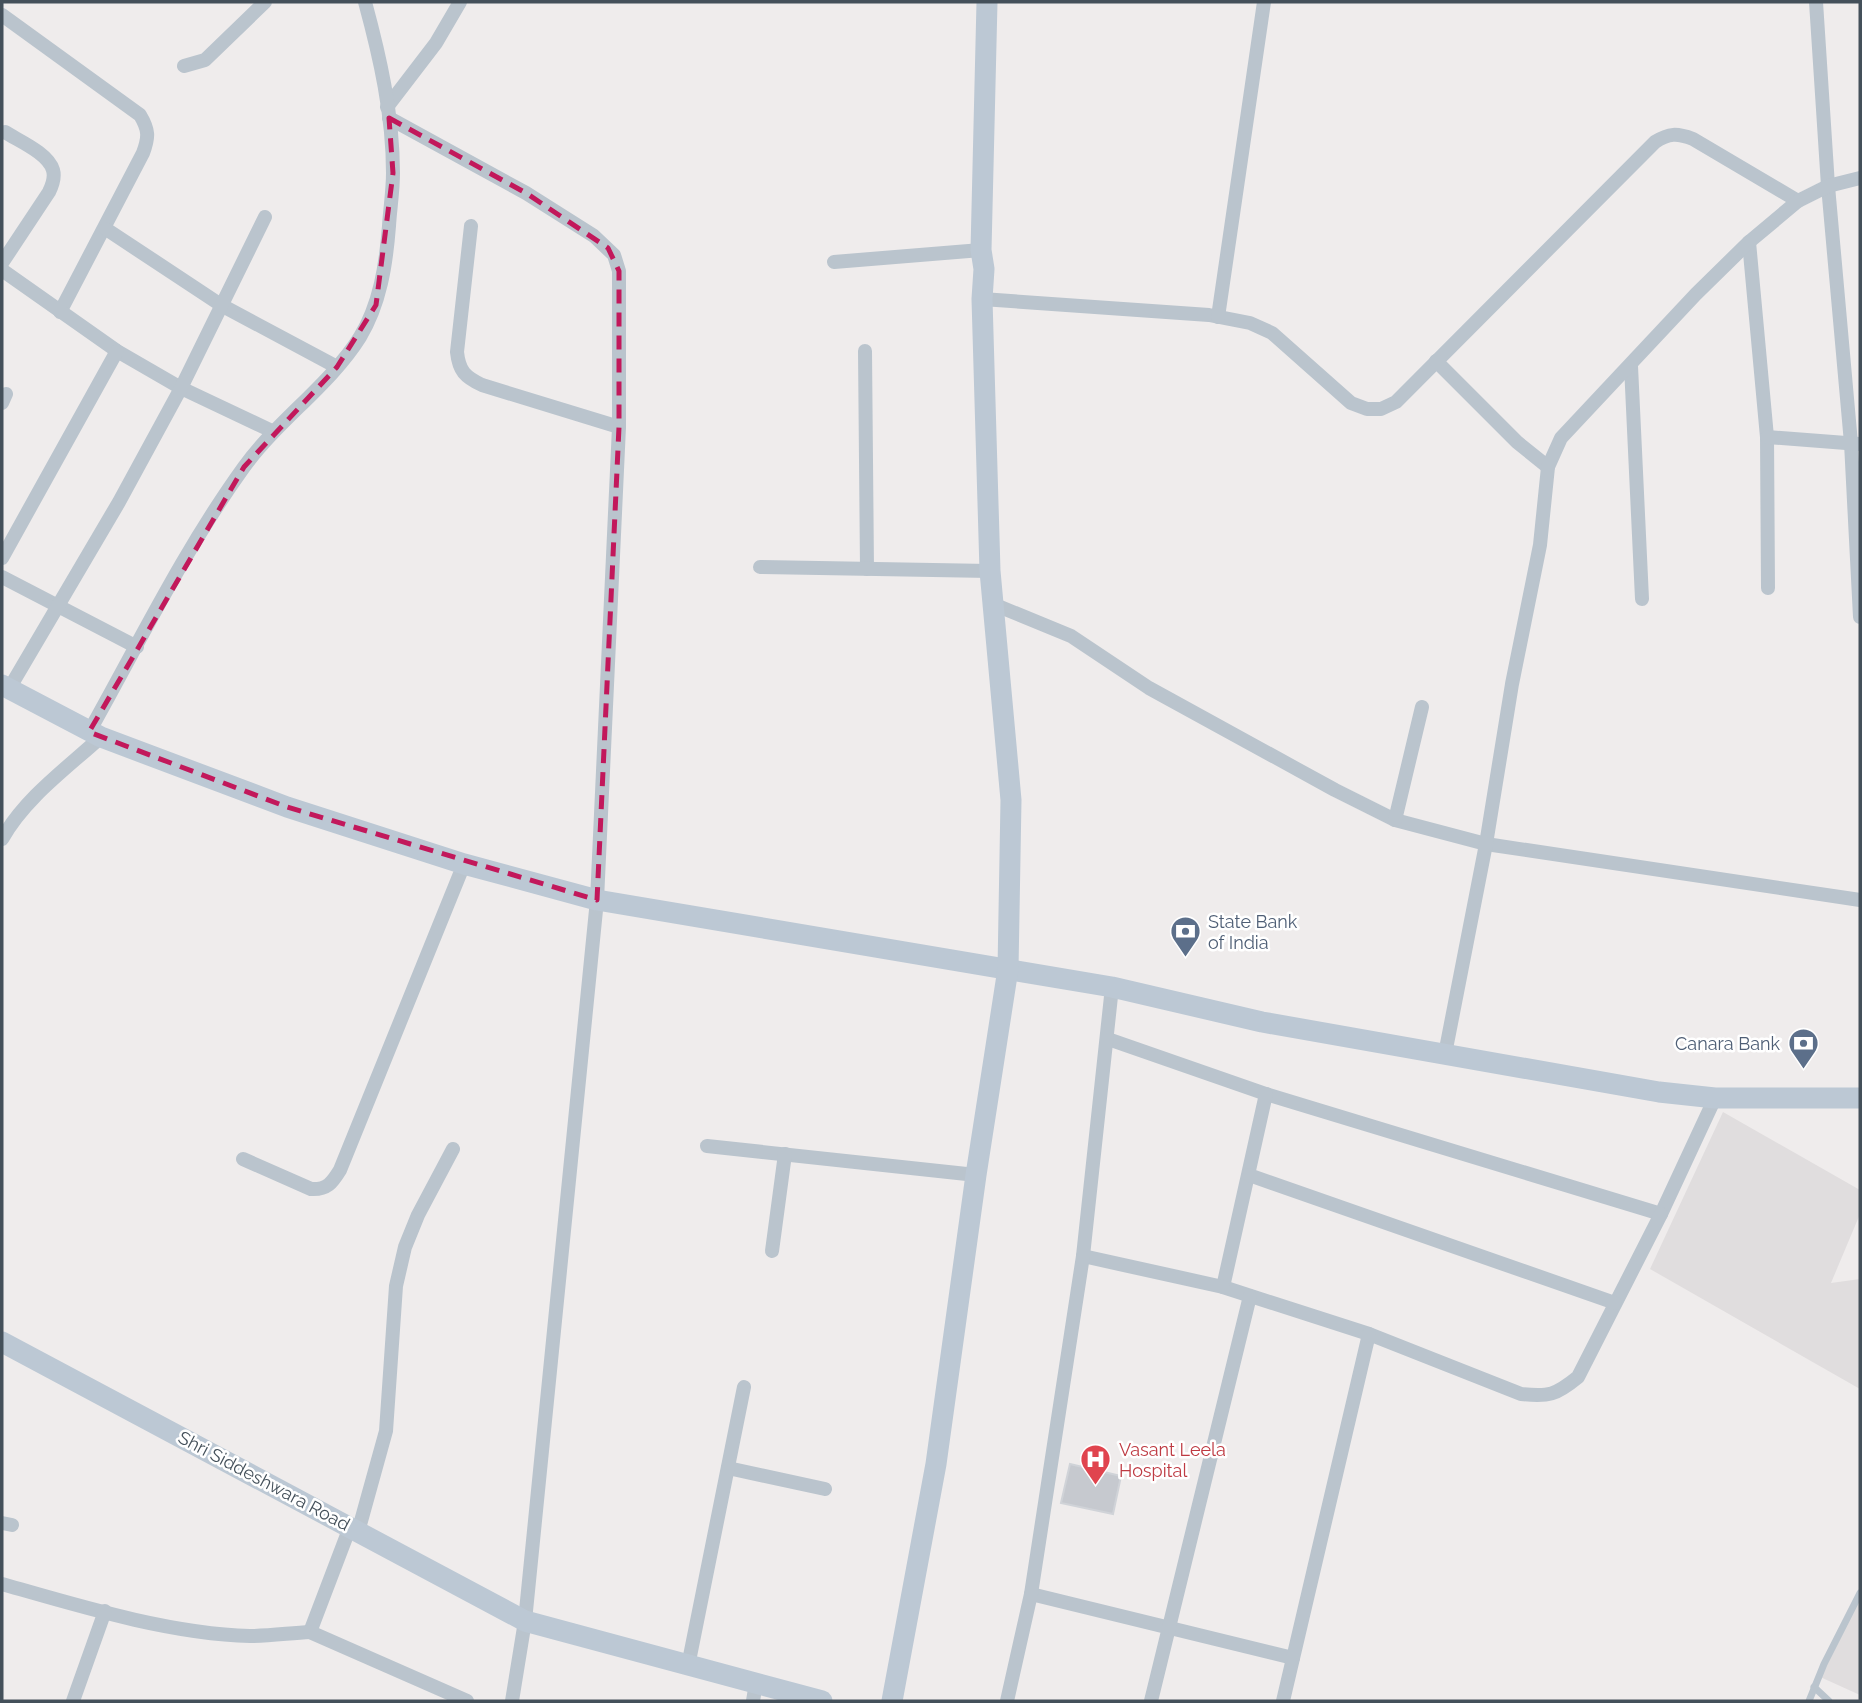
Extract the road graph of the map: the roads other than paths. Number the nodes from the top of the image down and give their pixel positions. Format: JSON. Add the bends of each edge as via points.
{"nodes":[{"id":1,"x":265,"y":2,"type":"edge"},
{"id":2,"x":365,"y":2,"type":"edge"},
{"id":3,"x":460,"y":2,"type":"edge"},
{"id":4,"x":987,"y":2,"type":"edge"},
{"id":5,"x":1264,"y":2,"type":"edge"},
{"id":6,"x":1816,"y":2,"type":"edge"},
{"id":7,"x":2,"y":15,"type":"edge"},
{"id":8,"x":184,"y":66,"type":"dead end"},
{"id":9,"x":388,"y":112,"type":"junction"},
{"id":10,"x":5,"y":132,"type":"dead end"},
{"id":11,"x":1860,"y":178,"type":"edge"},
{"id":12,"x":1828,"y":186,"type":"junction"},
{"id":13,"x":1798,"y":201,"type":"junction"},
{"id":14,"x":265,"y":217,"type":"dead end"},
{"id":15,"x":471,"y":226,"type":"dead end"},
{"id":16,"x":106,"y":229,"type":"junction"},
{"id":17,"x":1749,"y":242,"type":"junction"},
{"id":18,"x":981,"y":250,"type":"junction"},
{"id":19,"x":834,"y":262,"type":"dead end"},
{"id":20,"x":2,"y":263,"type":"edge"},
{"id":21,"x":2,"y":271,"type":"edge"},
{"id":22,"x":982,"y":299,"type":"junction"},
{"id":23,"x":221,"y":304,"type":"junction"},
{"id":24,"x":61,"y":312,"type":"junction"},
{"id":25,"x":1218,"y":317,"type":"junction"},
{"id":26,"x":117,"y":351,"type":"junction"},
{"id":27,"x":865,"y":351,"type":"dead end"},
{"id":28,"x":1436,"y":361,"type":"junction"},
{"id":29,"x":1631,"y":366,"type":"junction"},
{"id":30,"x":337,"y":367,"type":"junction"},
{"id":31,"x":181,"y":388,"type":"junction"},
{"id":32,"x":619,"y":427,"type":"junction"},
{"id":33,"x":272,"y":431,"type":"junction"},
{"id":34,"x":1767,"y":437,"type":"junction"},
{"id":35,"x":1855,"y":444,"type":"edge"},
{"id":36,"x":1548,"y":467,"type":"junction"},
{"id":37,"x":2,"y":558,"type":"edge"},
{"id":38,"x":760,"y":567,"type":"dead end"},
{"id":39,"x":867,"y":569,"type":"junction"},
{"id":40,"x":990,"y":570,"type":"junction"},
{"id":41,"x":2,"y":577,"type":"edge"},
{"id":42,"x":1859,"y":579,"type":"edge"},
{"id":43,"x":1768,"y":588,"type":"dead end"},
{"id":44,"x":1642,"y":599,"type":"dead end"},
{"id":45,"x":993,"y":604,"type":"junction"},
{"id":46,"x":58,"y":606,"type":"junction"},
{"id":47,"x":1860,"y":617,"type":"edge"},
{"id":48,"x":137,"y":647,"type":"junction"},
{"id":49,"x":6,"y":687,"type":"edge"},
{"id":50,"x":1422,"y":707,"type":"dead end"},
{"id":51,"x":95,"y":735,"type":"junction"},
{"id":52,"x":1395,"y":820,"type":"junction"},
{"id":53,"x":2,"y":839,"type":"edge"},
{"id":54,"x":1486,"y":844,"type":"junction"},
{"id":55,"x":464,"y":864,"type":"junction"},
{"id":56,"x":597,"y":900,"type":"junction"},
{"id":57,"x":1860,"y":900,"type":"edge"},
{"id":58,"x":1008,"y":969,"type":"junction"},
{"id":59,"x":1112,"y":986,"type":"junction"},
{"id":60,"x":1108,"y":1040,"type":"junction"},
{"id":61,"x":1445,"y":1054,"type":"junction"},
{"id":62,"x":1266,"y":1094,"type":"junction"},
{"id":63,"x":1715,"y":1098,"type":"junction"},
{"id":64,"x":1860,"y":1098,"type":"edge"},
{"id":65,"x":707,"y":1146,"type":"dead end"},
{"id":66,"x":453,"y":1149,"type":"dead end"},
{"id":67,"x":785,"y":1154,"type":"junction"},
{"id":68,"x":243,"y":1159,"type":"dead end"},
{"id":69,"x":976,"y":1175,"type":"junction"},
{"id":70,"x":1249,"y":1175,"type":"junction"},
{"id":71,"x":1661,"y":1214,"type":"junction"},
{"id":72,"x":772,"y":1251,"type":"dead end"},
{"id":73,"x":1083,"y":1256,"type":"junction"},
{"id":74,"x":1223,"y":1287,"type":"junction"},
{"id":75,"x":1250,"y":1296,"type":"junction"},
{"id":76,"x":1615,"y":1303,"type":"junction"},
{"id":77,"x":1369,"y":1334,"type":"junction"},
{"id":78,"x":2,"y":1342,"type":"edge"},
{"id":79,"x":744,"y":1387,"type":"dead end"},
{"id":80,"x":728,"y":1468,"type":"junction"},
{"id":81,"x":825,"y":1489,"type":"dead end"},
{"id":82,"x":354,"y":1529,"type":"junction"},
{"id":83,"x":2,"y":1584,"type":"edge"},
{"id":84,"x":1860,"y":1593,"type":"edge"},
{"id":85,"x":1031,"y":1594,"type":"junction"},
{"id":86,"x":105,"y":1611,"type":"junction"},
{"id":87,"x":526,"y":1621,"type":"junction"},
{"id":88,"x":1169,"y":1628,"type":"junction"},
{"id":89,"x":310,"y":1632,"type":"junction"},
{"id":90,"x":1293,"y":1658,"type":"junction"},
{"id":91,"x":688,"y":1665,"type":"junction"},
{"id":92,"x":1814,"y":1687,"type":"junction"},
{"id":93,"x":755,"y":1692,"type":"edge"},
{"id":94,"x":73,"y":1701,"type":"edge"},
{"id":95,"x":467,"y":1701,"type":"edge"},
{"id":96,"x":512,"y":1701,"type":"edge"},
{"id":97,"x":822,"y":1701,"type":"edge"},
{"id":98,"x":892,"y":1701,"type":"edge"},
{"id":99,"x":1007,"y":1701,"type":"edge"},
{"id":100,"x":1151,"y":1701,"type":"edge"},
{"id":101,"x":1283,"y":1701,"type":"edge"},
{"id":102,"x":1809,"y":1701,"type":"edge"},
{"id":103,"x":1829,"y":1701,"type":"edge"}],
"edges":[{"from":1,"to":8,"type":"street","via":[[205,60]]},
{"from":2,"to":9,"type":"street"},
{"from":3,"to":9,"type":"street"},
{"from":4,"to":18,"type":"street"},
{"from":5,"to":25,"type":"street"},
{"from":6,"to":12,"type":"street"},
{"from":7,"to":16,"type":"street","via":[[140,115],[147,127],[149,139]]},
{"from":9,"to":30,"type":"street","via":[[393,173],[386,260],[376,305]]},
{"from":9,"to":32,"type":"street","via":[[594,236],[614,255],[619,271]]},
{"from":10,"to":20,"type":"street","via":[[43,157],[53,170],[53,182]]},
{"from":11,"to":12,"type":"street"},
{"from":12,"to":13,"type":"street"},
{"from":12,"to":35,"type":"street"},
{"from":13,"to":17,"type":"street"},
{"from":13,"to":28,"type":"street","via":[[1693,139],[1667,134]]},
{"from":14,"to":23,"type":"street"},
{"from":15,"to":32,"type":"street","via":[[459,369],[482,385]]},
{"from":16,"to":23,"type":"street"},
{"from":16,"to":24,"type":"street"},
{"from":17,"to":29,"type":"street"},
{"from":17,"to":34,"type":"street"},
{"from":18,"to":19,"type":"street"},
{"from":18,"to":22,"type":"street"},
{"from":21,"to":24,"type":"street"},
{"from":22,"to":25,"type":"street"},
{"from":22,"to":40,"type":"street"},
{"from":23,"to":30,"type":"street"},
{"from":23,"to":31,"type":"street"},
{"from":24,"to":26,"type":"street"},
{"from":25,"to":28,"type":"street","via":[[1272,333],[1351,403],[1367,409],[1396,402]]},
{"from":26,"to":31,"type":"street"},
{"from":26,"to":37,"type":"street"},
{"from":27,"to":39,"type":"street"},
{"from":28,"to":36,"type":"street"},
{"from":29,"to":36,"type":"street","via":[[1561,438]]},
{"from":29,"to":44,"type":"street"},
{"from":30,"to":33,"type":"street"},
{"from":31,"to":33,"type":"street"},
{"from":31,"to":46,"type":"street"},
{"from":32,"to":56,"type":"street"},
{"from":33,"to":48,"type":"street","via":[[205,526]]},
{"from":34,"to":35,"type":"street"},
{"from":34,"to":43,"type":"street"},
{"from":35,"to":42,"type":"street"},
{"from":36,"to":54,"type":"street","via":[[1540,545]]},
{"from":38,"to":39,"type":"street"},
{"from":39,"to":40,"type":"street"},
{"from":40,"to":45,"type":"street"},
{"from":41,"to":46,"type":"street"},
{"from":42,"to":47,"type":"street"},
{"from":45,"to":52,"type":"street","via":[[1071,636],[1149,688]]},
{"from":45,"to":58,"type":"street","via":[[1011,800]]},
{"from":46,"to":48,"type":"street"},
{"from":46,"to":49,"type":"street"},
{"from":48,"to":51,"type":"street"},
{"from":49,"to":51,"type":"street"},
{"from":50,"to":52,"type":"street"},
{"from":51,"to":53,"type":"street","via":[[11,822]]},
{"from":51,"to":55,"type":"street","via":[[287,807]]},
{"from":52,"to":54,"type":"street"},
{"from":54,"to":57,"type":"street"},
{"from":54,"to":61,"type":"street"},
{"from":55,"to":56,"type":"street"},
{"from":55,"to":68,"type":"street","via":[[330,1185],[311,1189]]},
{"from":56,"to":58,"type":"street"},
{"from":56,"to":87,"type":"street"},
{"from":58,"to":59,"type":"street"},
{"from":58,"to":69,"type":"street"},
{"from":59,"to":60,"type":"street"},
{"from":59,"to":61,"type":"street","via":[[1262,1022]]},
{"from":60,"to":62,"type":"street"},
{"from":60,"to":73,"type":"street"},
{"from":61,"to":63,"type":"street"},
{"from":62,"to":70,"type":"street"},
{"from":62,"to":71,"type":"street"},
{"from":63,"to":64,"type":"street"},
{"from":63,"to":71,"type":"street"},
{"from":65,"to":67,"type":"street"},
{"from":66,"to":82,"type":"street","via":[[405,1247],[396,1286],[386,1431]]},
{"from":67,"to":69,"type":"street"},
{"from":67,"to":72,"type":"street"},
{"from":69,"to":98,"type":"street","via":[[936,1464]]},
{"from":70,"to":74,"type":"street"},
{"from":70,"to":76,"type":"street"},
{"from":71,"to":76,"type":"street"},
{"from":73,"to":74,"type":"street"},
{"from":73,"to":85,"type":"street"},
{"from":74,"to":75,"type":"street"},
{"from":75,"to":77,"type":"street"},
{"from":75,"to":88,"type":"street"},
{"from":76,"to":77,"type":"street","via":[[1578,1377],[1561,1391],[1544,1396],[1521,1394]]},
{"from":77,"to":90,"type":"street"},
{"from":78,"to":82,"type":"street","name":"Shri Siddeshwara Road"},
{"from":79,"to":80,"type":"street"},
{"from":80,"to":81,"type":"street"},
{"from":80,"to":91,"type":"street"},
{"from":82,"to":87,"type":"street","name":"Shri Siddeshwara Road"},
{"from":82,"to":89,"type":"street"},
{"from":83,"to":86,"type":"street"},
{"from":84,"to":92,"type":"lane"},
{"from":85,"to":88,"type":"street"},
{"from":85,"to":99,"type":"street"},
{"from":86,"to":89,"type":"street","via":[[174,1627],[251,1636]]},
{"from":86,"to":94,"type":"street"},
{"from":87,"to":91,"type":"street","name":"Shri Siddeshwara Road"},
{"from":87,"to":96,"type":"street"},
{"from":88,"to":90,"type":"street"},
{"from":88,"to":100,"type":"street"},
{"from":89,"to":95,"type":"street"},
{"from":90,"to":101,"type":"street"},
{"from":91,"to":93,"type":"street","name":"Shri Siddeshwara Road"},
{"from":92,"to":102,"type":"lane"},
{"from":92,"to":103,"type":"lane"},
{"from":93,"to":97,"type":"street","name":"Shri Siddeshwara Road"}]}
